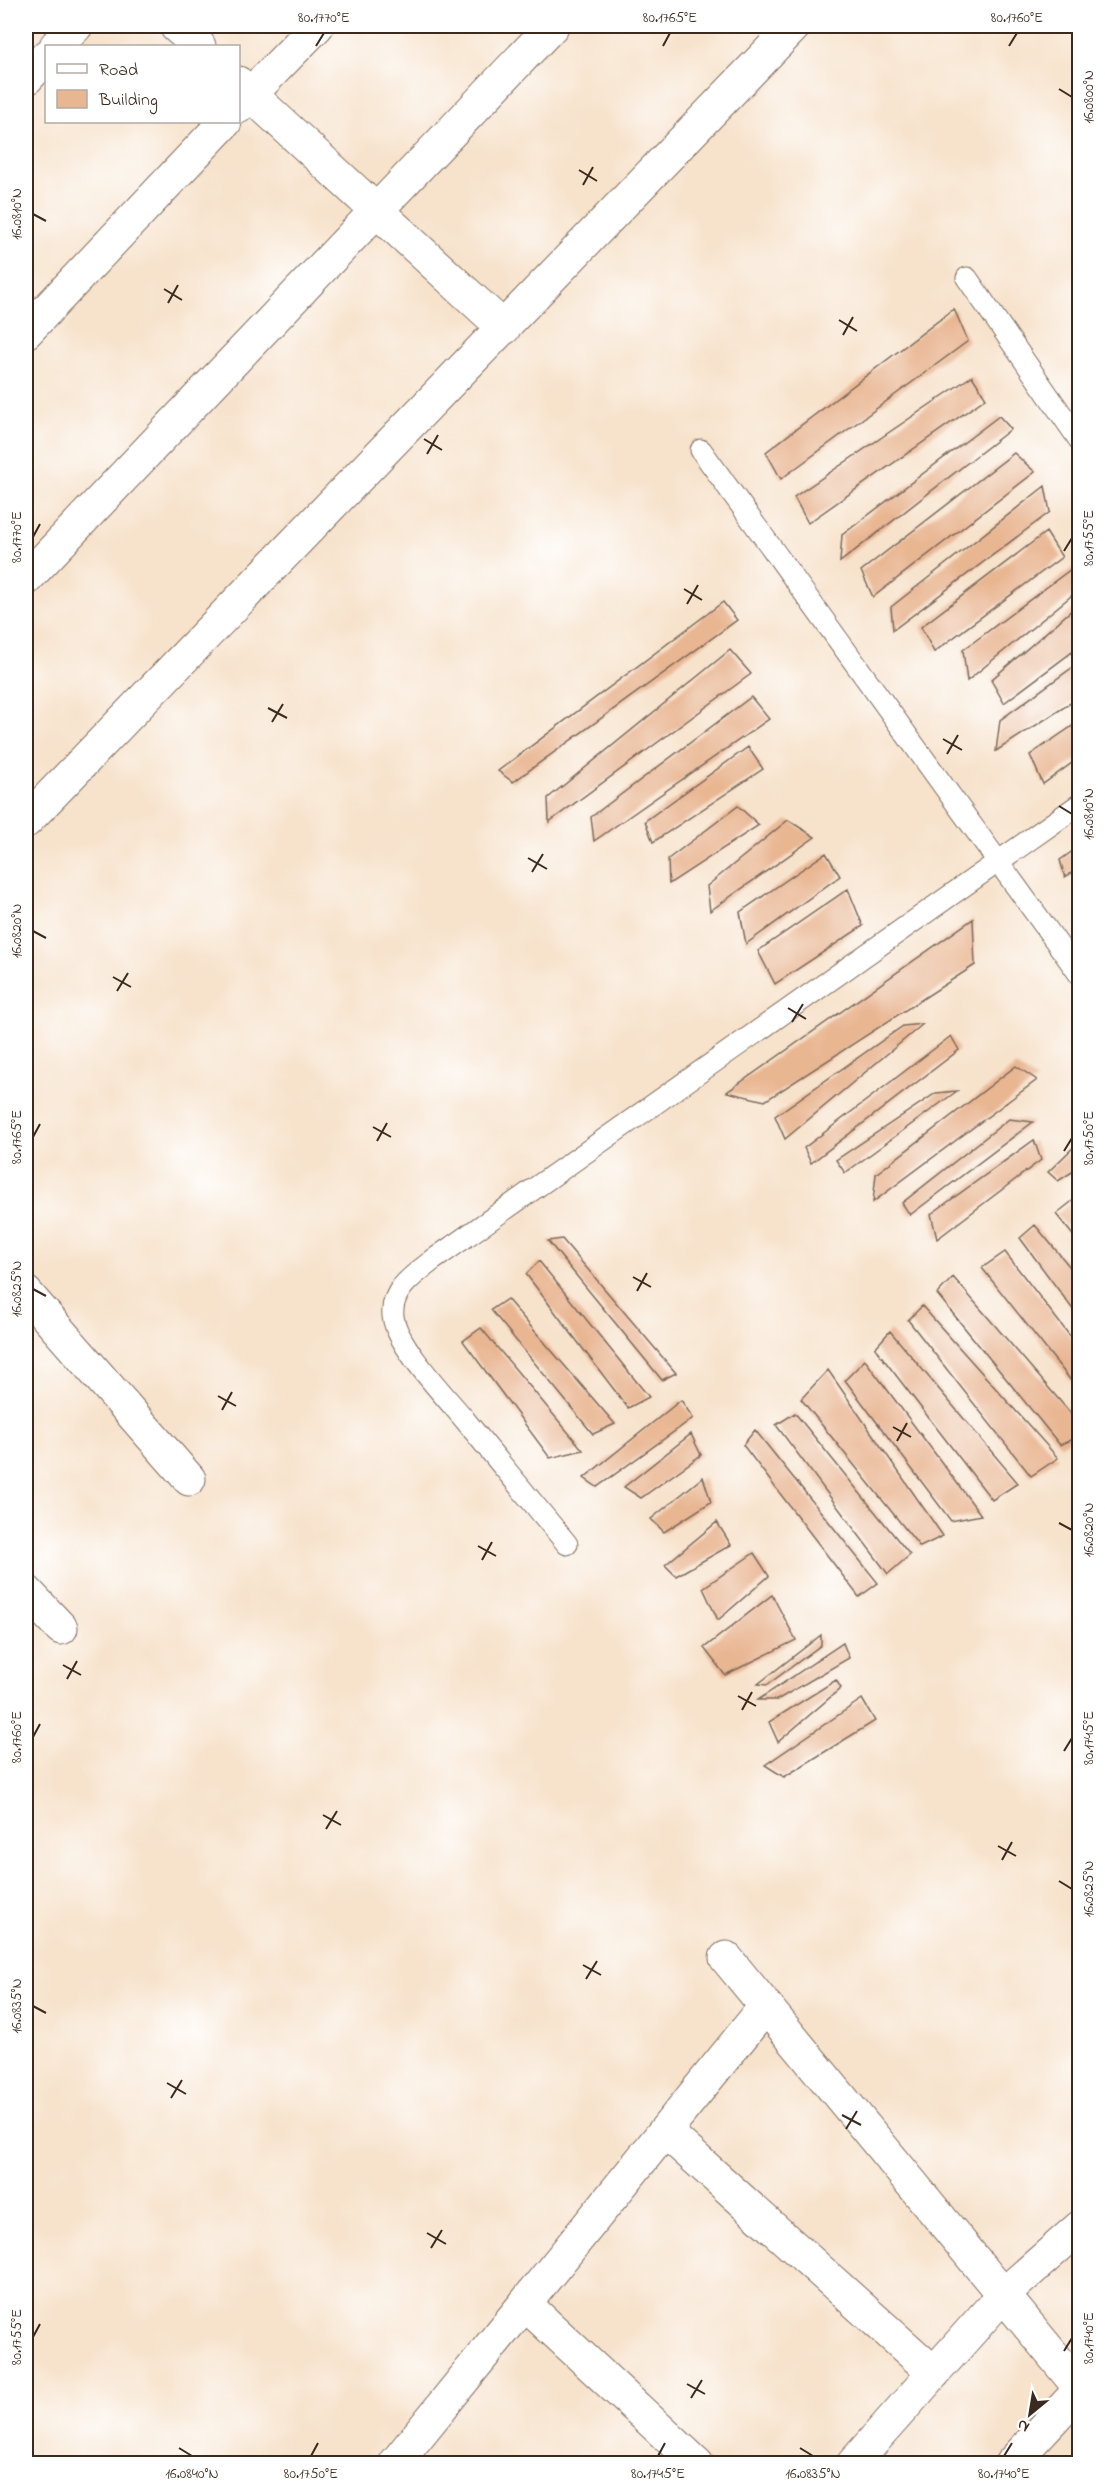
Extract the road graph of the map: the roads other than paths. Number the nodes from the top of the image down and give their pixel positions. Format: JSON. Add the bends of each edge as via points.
{"nodes":[{"id":1,"x":76,"y":26,"type":"edge"},
{"id":2,"x":176,"y":26,"type":"edge"},
{"id":3,"x":317,"y":26,"type":"edge"},
{"id":4,"x":552,"y":26,"type":"edge"},
{"id":5,"x":794,"y":26,"type":"edge"},
{"id":6,"x":57,"y":45,"type":"edge"},
{"id":7,"x":198,"y":45,"type":"edge"},
{"id":8,"x":45,"y":58,"type":"edge"},
{"id":9,"x":26,"y":79,"type":"edge"},
{"id":10,"x":243,"y":95,"type":"edge"},
{"id":11,"x":224,"y":123,"type":"edge"},
{"id":12,"x":377,"y":211,"type":"junction"},
{"id":13,"x":967,"y":278,"type":"dead end"},
{"id":14,"x":504,"y":328,"type":"junction"},
{"id":15,"x":26,"y":332,"type":"edge"},
{"id":16,"x":1080,"y":441,"type":"edge"},
{"id":17,"x":700,"y":450,"type":"dead end"},
{"id":18,"x":26,"y":579,"type":"edge"},
{"id":19,"x":1080,"y":804,"type":"edge"},
{"id":20,"x":26,"y":821,"type":"edge"},
{"id":21,"x":997,"y":862,"type":"junction"},
{"id":22,"x":1080,"y":975,"type":"edge"},
{"id":23,"x":26,"y":1293,"type":"edge"},
{"id":24,"x":189,"y":1479,"type":"dead end"},
{"id":25,"x":567,"y":1544,"type":"dead end"},
{"id":26,"x":26,"y":1591,"type":"edge"},
{"id":27,"x":60,"y":1628,"type":"dead end"},
{"id":28,"x":726,"y":1958,"type":"dead end"},
{"id":29,"x":766,"y":2006,"type":"junction"},
{"id":30,"x":665,"y":2131,"type":"junction"},
{"id":31,"x":1080,"y":2227,"type":"edge"},
{"id":32,"x":1003,"y":2295,"type":"junction"},
{"id":33,"x":525,"y":2304,"type":"junction"},
{"id":34,"x":934,"y":2373,"type":"junction"},
{"id":35,"x":1080,"y":2389,"type":"edge"},
{"id":36,"x":410,"y":2458,"type":"edge"},
{"id":37,"x":697,"y":2463,"type":"edge"},
{"id":38,"x":854,"y":2463,"type":"edge"},
{"id":39,"x":1011,"y":2463,"type":"edge"}],
"edges":[{"from":1,"to":6,"type":"street"},
{"from":2,"to":7,"type":"street"},
{"from":3,"to":10,"type":"street"},
{"from":4,"to":12,"type":"street"},
{"from":5,"to":14,"type":"street"},
{"from":8,"to":9,"type":"street"},
{"from":10,"to":12,"type":"street"},
{"from":11,"to":15,"type":"street"},
{"from":12,"to":14,"type":"street"},
{"from":12,"to":18,"type":"street"},
{"from":13,"to":16,"type":"lane"},
{"from":14,"to":20,"type":"street"},
{"from":17,"to":21,"type":"lane"},
{"from":19,"to":21,"type":"lane"},
{"from":21,"to":22,"type":"lane"},
{"from":21,"to":25,"type":"lane","via":[[433,1260],[407,1280],[395,1298],[393,1316],[399,1335],[421,1367]]},
{"from":23,"to":24,"type":"street"},
{"from":26,"to":27,"type":"street"},
{"from":28,"to":29,"type":"street"},
{"from":29,"to":30,"type":"street"},
{"from":29,"to":32,"type":"street"},
{"from":30,"to":33,"type":"street"},
{"from":30,"to":34,"type":"street"},
{"from":31,"to":32,"type":"street"},
{"from":32,"to":34,"type":"street"},
{"from":32,"to":35,"type":"street"},
{"from":33,"to":36,"type":"street"},
{"from":33,"to":37,"type":"street"},
{"from":34,"to":38,"type":"street"},
{"from":35,"to":39,"type":"street"}]}
